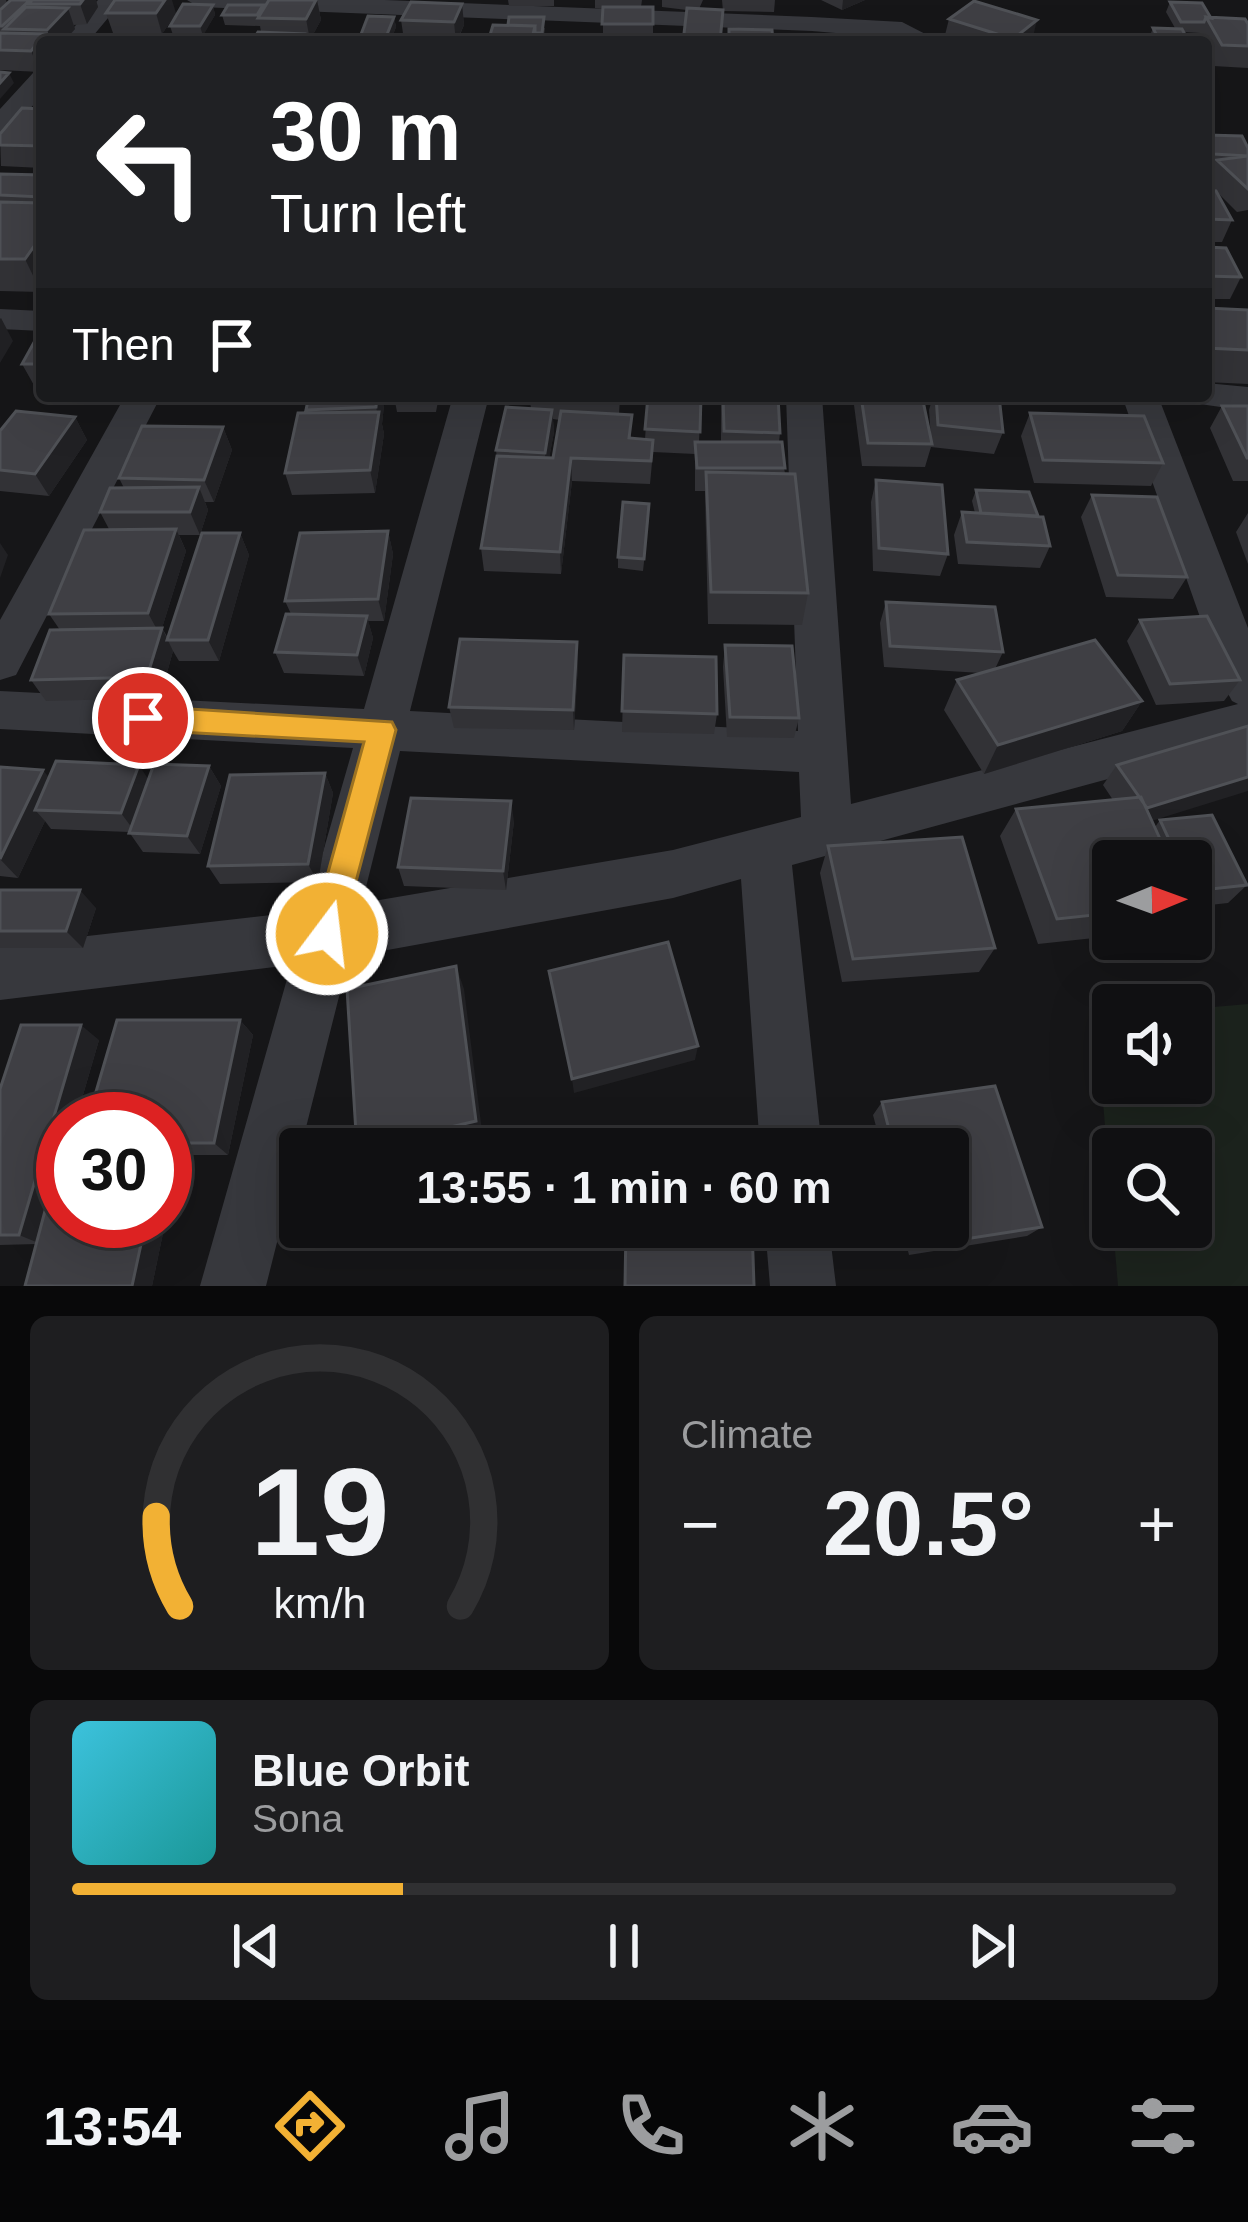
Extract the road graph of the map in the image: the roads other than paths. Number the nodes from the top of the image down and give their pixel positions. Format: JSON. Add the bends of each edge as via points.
{"nodes":[{"id":1,"x":112,"y":0,"type":"edge"},
{"id":2,"x":199,"y":0,"type":"edge"},
{"id":3,"x":576,"y":6,"type":"edge"},
{"id":4,"x":352,"y":10,"type":"edge"},
{"id":5,"x":798,"y":22,"type":"edge"},
{"id":6,"x":79,"y":36,"type":"edge"},
{"id":7,"x":568,"y":36,"type":"edge"},
{"id":8,"x":915,"y":36,"type":"edge"},
{"id":9,"x":36,"y":86,"type":"edge"},
{"id":10,"x":0,"y":126,"type":"edge"},
{"id":11,"x":0,"y":319,"type":"edge"},
{"id":12,"x":36,"y":321,"type":"edge"},
{"id":13,"x":1212,"y":396,"type":"edge"},
{"id":14,"x":1248,"y":399,"type":"edge"},
{"id":15,"x":140,"y":402,"type":"edge"},
{"id":16,"x":469,"y":402,"type":"edge"},
{"id":17,"x":804,"y":402,"type":"edge"},
{"id":18,"x":1142,"y":402,"type":"edge"},
{"id":19,"x":0,"y":662,"type":"edge"},
{"id":20,"x":1248,"y":688,"type":"edge"},
{"id":21,"x":0,"y":710,"type":"edge"},
{"id":22,"x":1248,"y":722,"type":"edge"},
{"id":23,"x":381,"y":730,"type":"junction"},
{"id":24,"x":822,"y":754,"type":"junction"},
{"id":25,"x":827,"y":833,"type":"junction"},
{"id":26,"x":765,"y":850,"type":"junction"},
{"id":27,"x":327,"y":934,"type":"junction"},
{"id":28,"x":0,"y":973,"type":"edge"},
{"id":29,"x":789,"y":1128,"type":"edge"},
{"id":30,"x":799,"y":1248,"type":"edge"},
{"id":31,"x":233,"y":1286,"type":"edge"},
{"id":32,"x":802,"y":1286,"type":"edge"}],
"edges":[{"from":1,"to":6,"type":"street"},
{"from":2,"to":4,"type":"street"},
{"from":3,"to":4,"type":"street"},
{"from":3,"to":5,"type":"street"},
{"from":3,"to":7,"type":"street"},
{"from":5,"to":8,"type":"street"},
{"from":9,"to":10,"type":"street"},
{"from":11,"to":12,"type":"street"},
{"from":13,"to":14,"type":"street"},
{"from":15,"to":19,"type":"street"},
{"from":16,"to":23,"type":"street"},
{"from":17,"to":24,"type":"street"},
{"from":18,"to":20,"type":"street"},
{"from":21,"to":23,"type":"street"},
{"from":22,"to":25,"type":"street"},
{"from":23,"to":24,"type":"street"},
{"from":23,"to":27,"type":"street"},
{"from":24,"to":25,"type":"street"},
{"from":25,"to":26,"type":"street"},
{"from":26,"to":27,"type":"street","via":[[673,874]]},
{"from":26,"to":29,"type":"street"},
{"from":27,"to":28,"type":"street"},
{"from":27,"to":31,"type":"street"},
{"from":30,"to":32,"type":"street"}]}
